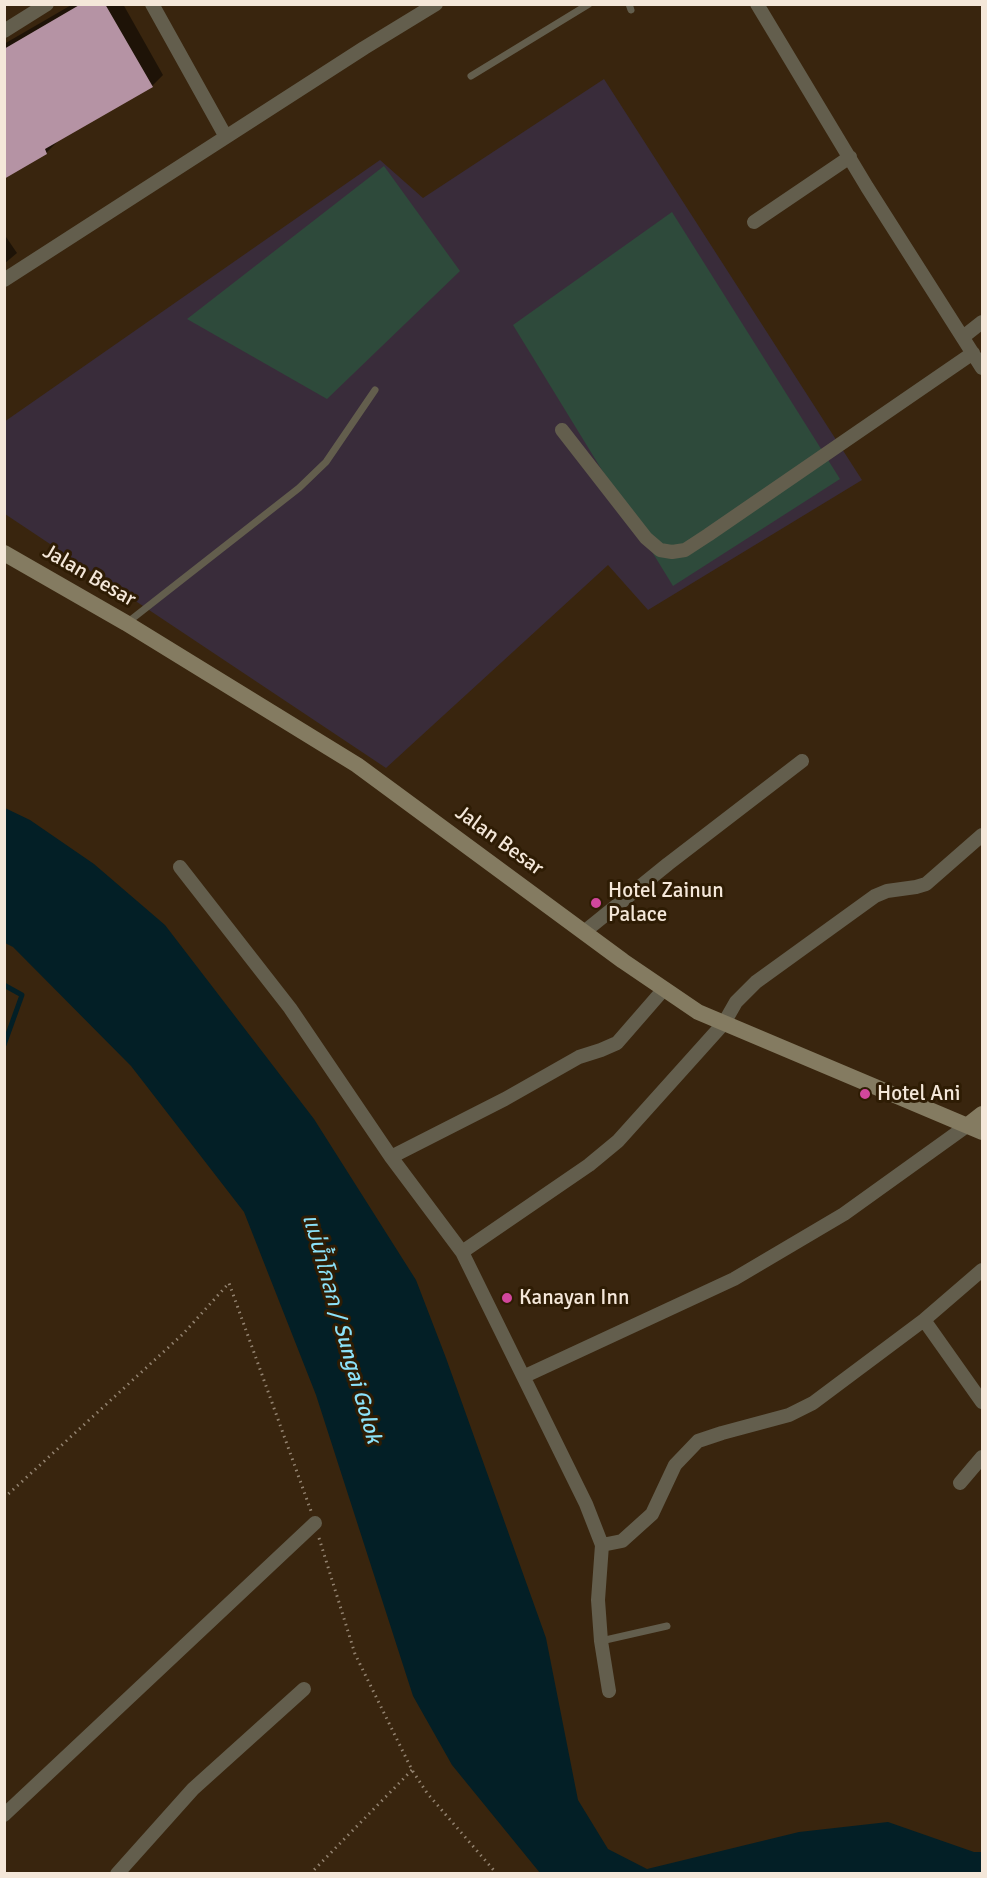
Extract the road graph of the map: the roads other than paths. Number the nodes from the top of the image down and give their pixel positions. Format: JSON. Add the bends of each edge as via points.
{"nodes":[{"id":1,"x":47,"y":4,"type":"edge"},
{"id":2,"x":152,"y":4,"type":"edge"},
{"id":3,"x":436,"y":4,"type":"edge"},
{"id":4,"x":589,"y":4,"type":"edge"},
{"id":5,"x":757,"y":4,"type":"edge"},
{"id":6,"x":4,"y":31,"type":"edge"},
{"id":7,"x":471,"y":76,"type":"dead end"},
{"id":8,"x":226,"y":137,"type":"junction"},
{"id":9,"x":850,"y":157,"type":"junction"},
{"id":10,"x":754,"y":222,"type":"dead end"},
{"id":11,"x":4,"y":280,"type":"edge"},
{"id":12,"x":982,"y":322,"type":"edge"},
{"id":13,"x":963,"y":337,"type":"junction"},
{"id":14,"x":973,"y":353,"type":"junction"},
{"id":15,"x":982,"y":368,"type":"edge"},
{"id":16,"x":375,"y":390,"type":"dead end"},
{"id":17,"x":562,"y":430,"type":"dead end"},
{"id":18,"x":4,"y":553,"type":"edge"},
{"id":19,"x":126,"y":623,"type":"junction"},
{"id":20,"x":802,"y":761,"type":"dead end"},
{"id":21,"x":982,"y":835,"type":"edge"},
{"id":22,"x":180,"y":867,"type":"dead end"},
{"id":23,"x":584,"y":932,"type":"junction"},
{"id":24,"x":664,"y":989,"type":"junction"},
{"id":25,"x":724,"y":1023,"type":"junction"},
{"id":26,"x":982,"y":1114,"type":"edge"},
{"id":27,"x":975,"y":1129,"type":"edge"},
{"id":28,"x":391,"y":1157,"type":"junction"},
{"id":29,"x":462,"y":1251,"type":"junction"},
{"id":30,"x":982,"y":1270,"type":"edge"},
{"id":31,"x":924,"y":1320,"type":"junction"},
{"id":32,"x":525,"y":1376,"type":"junction"},
{"id":33,"x":982,"y":1402,"type":"edge"},
{"id":34,"x":982,"y":1457,"type":"edge"},
{"id":35,"x":960,"y":1483,"type":"dead end"},
{"id":36,"x":315,"y":1523,"type":"road end"},
{"id":37,"x":602,"y":1545,"type":"junction"},
{"id":38,"x":667,"y":1626,"type":"dead end"},
{"id":39,"x":601,"y":1641,"type":"junction"},
{"id":40,"x":304,"y":1689,"type":"dead end"},
{"id":41,"x":609,"y":1692,"type":"dead end"},
{"id":42,"x":4,"y":1815,"type":"edge"},
{"id":43,"x":117,"y":1874,"type":"edge"}],
"edges":[{"from":1,"to":6,"type":"street"},
{"from":2,"to":8,"type":"street"},
{"from":3,"to":8,"type":"street"},
{"from":4,"to":7,"type":"lane"},
{"from":5,"to":9,"type":"street"},
{"from":8,"to":11,"type":"street"},
{"from":9,"to":10,"type":"street"},
{"from":9,"to":13,"type":"street"},
{"from":12,"to":13,"type":"street"},
{"from":13,"to":14,"type":"street"},
{"from":14,"to":15,"type":"street"},
{"from":14,"to":17,"type":"street","via":[[685,550],[660,550],[646,538]]},
{"from":16,"to":19,"type":"lane","via":[[326,462],[299,488]]},
{"from":18,"to":19,"type":"main road","name":"Jalan Besar"},
{"from":19,"to":23,"type":"main road","name":"Jalan Besar","via":[[357,765]]},
{"from":20,"to":23,"type":"street"},
{"from":21,"to":25,"type":"street","via":[[926,884],[875,896],[783,963],[743,993]]},
{"from":22,"to":28,"type":"street","via":[[290,1008]]},
{"from":23,"to":24,"type":"main road","name":"Jalan Besar"},
{"from":24,"to":25,"type":"main road","name":"Jalan Besar","via":[[698,1012]]},
{"from":24,"to":28,"type":"street","via":[[617,1043],[579,1057]]},
{"from":25,"to":27,"type":"main road","name":"Jalan Besar"},
{"from":25,"to":29,"type":"street","via":[[618,1141]]},
{"from":26,"to":27,"type":"main road"},
{"from":27,"to":32,"type":"street","via":[[734,1279]]},
{"from":28,"to":29,"type":"street"},
{"from":29,"to":32,"type":"street"},
{"from":30,"to":31,"type":"street"},
{"from":31,"to":33,"type":"street"},
{"from":31,"to":37,"type":"street","via":[[813,1402],[789,1414],[698,1442],[675,1465],[652,1514],[622,1540]]},
{"from":32,"to":37,"type":"street"},
{"from":34,"to":35,"type":"street"},
{"from":36,"to":42,"type":"street"},
{"from":37,"to":39,"type":"street","via":[[598,1600]]},
{"from":38,"to":39,"type":"lane"},
{"from":39,"to":41,"type":"street"},
{"from":40,"to":43,"type":"street","via":[[188,1795]]}]}
